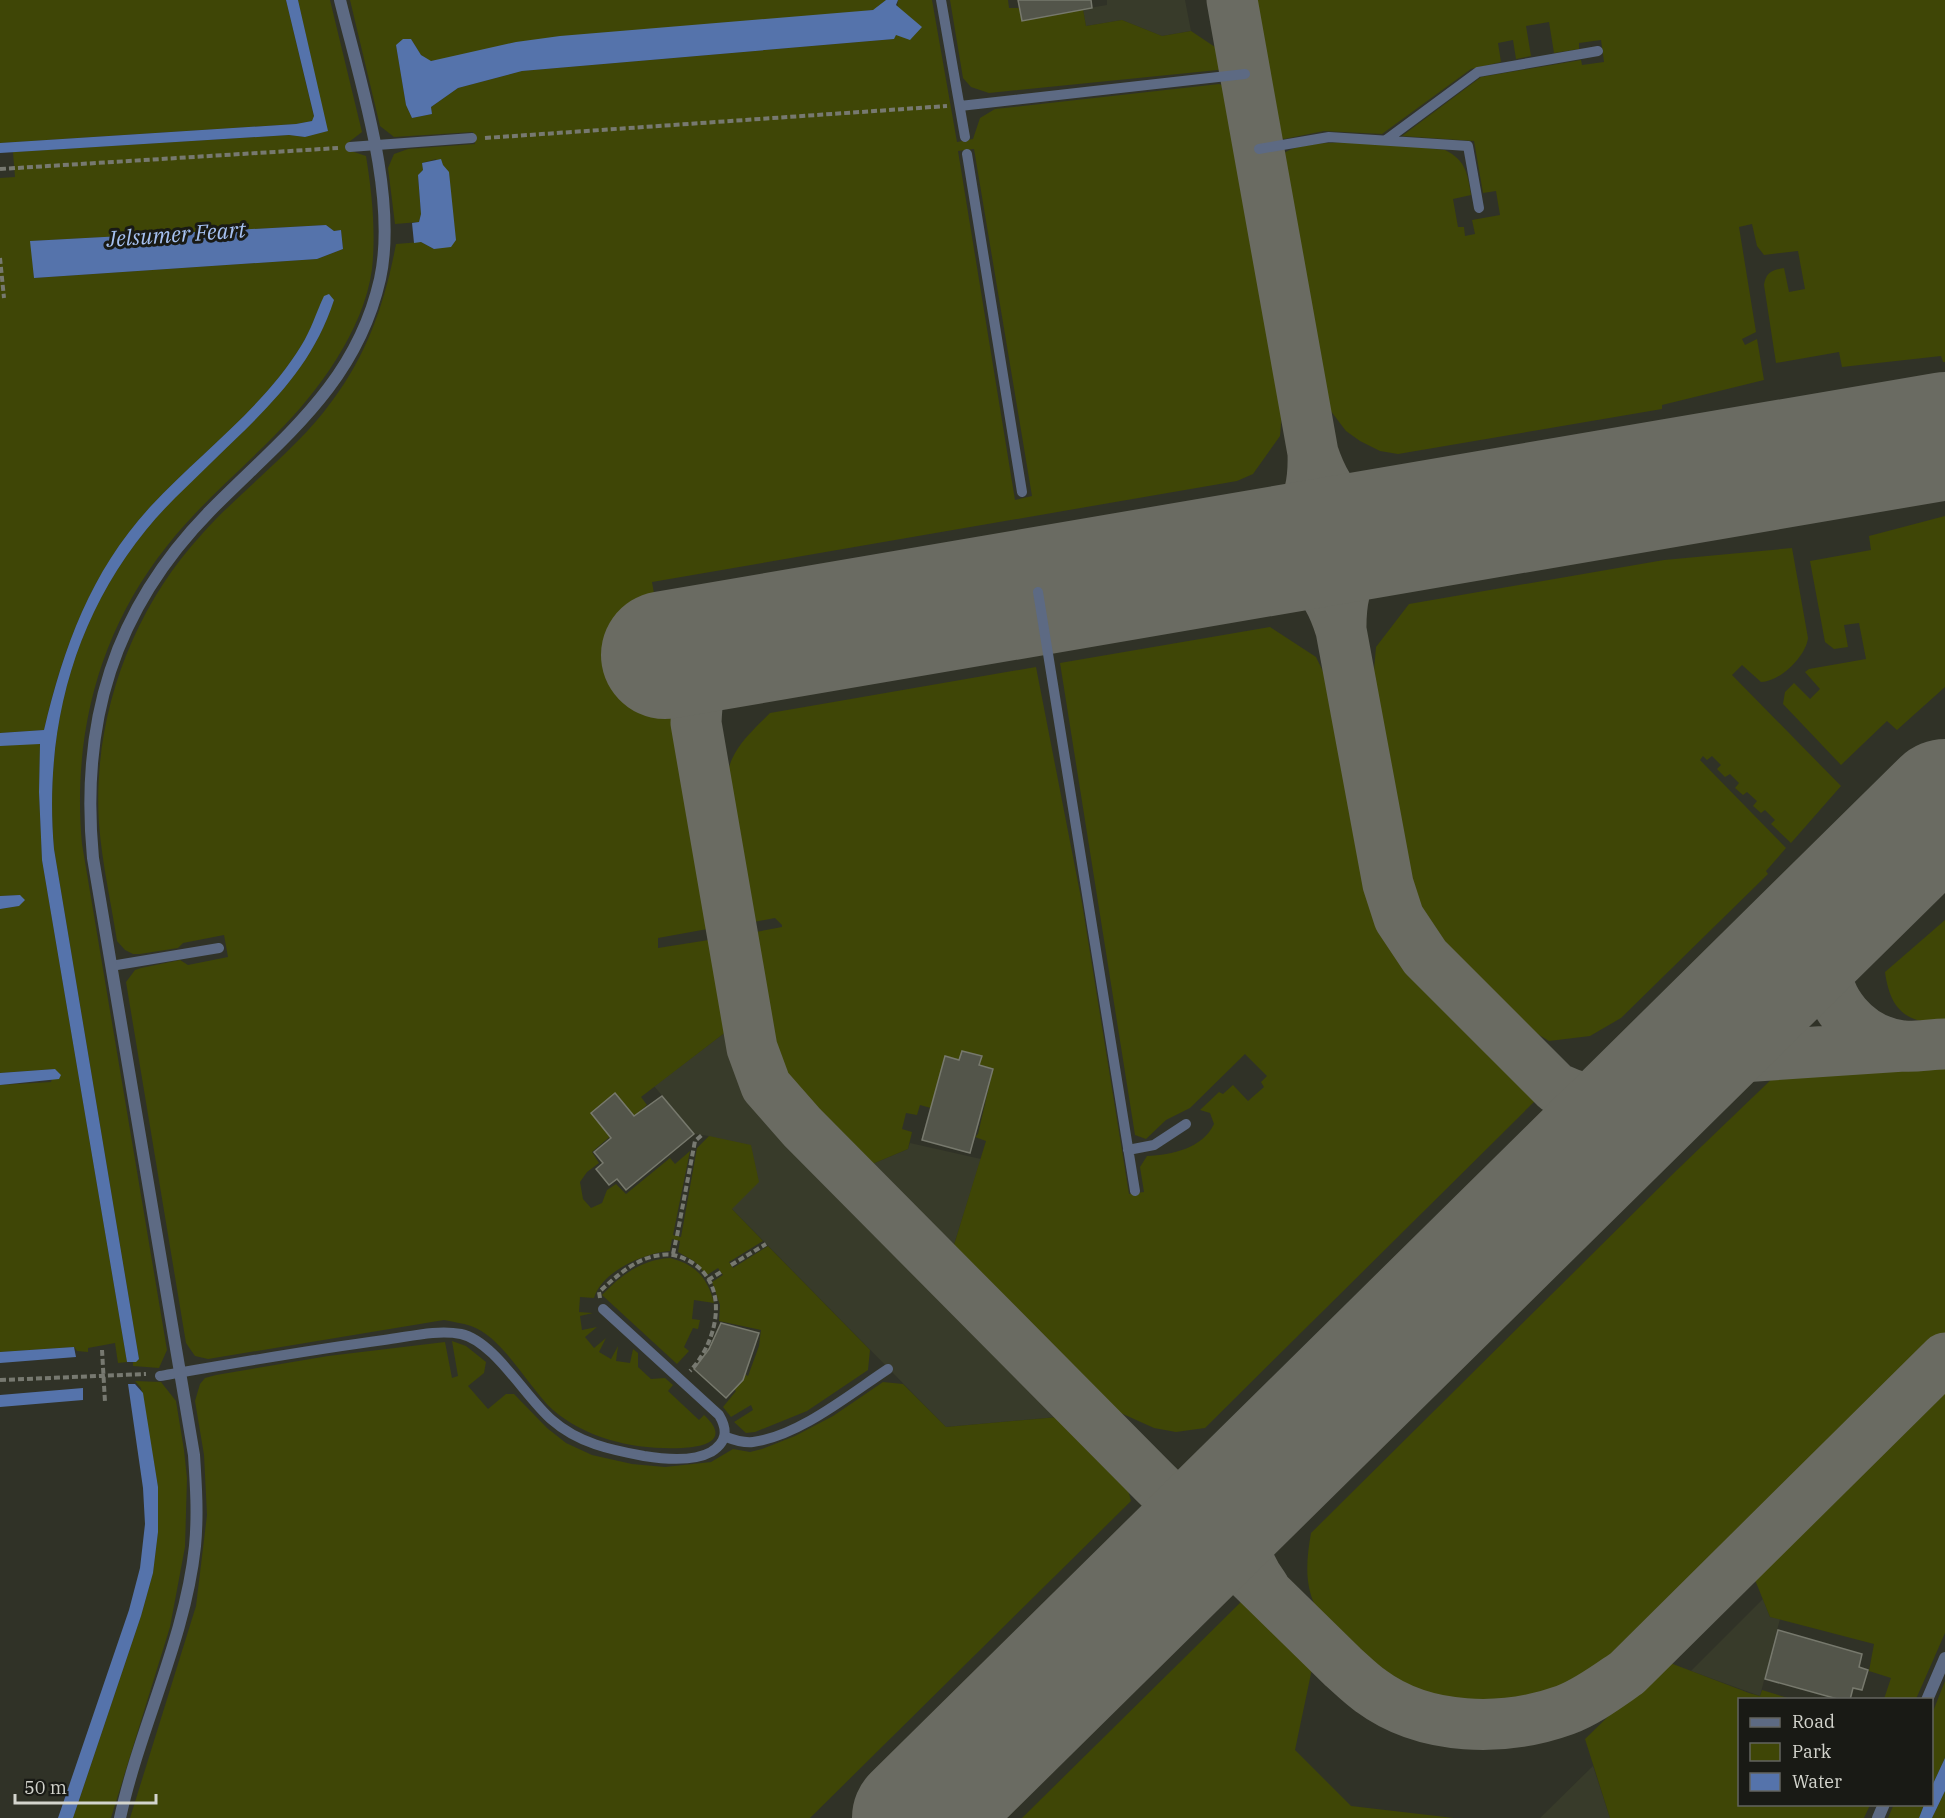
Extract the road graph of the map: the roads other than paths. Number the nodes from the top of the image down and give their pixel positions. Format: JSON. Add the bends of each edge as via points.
{"nodes":[{"id":1,"x":340,"y":0,"type":"edge"},
{"id":2,"x":941,"y":0,"type":"edge"},
{"id":3,"x":1598,"y":51,"type":"dead end"},
{"id":4,"x":1245,"y":74,"type":"dead end"},
{"id":5,"x":960,"y":106,"type":"junction"},
{"id":6,"x":965,"y":137,"type":"dead end"},
{"id":7,"x":472,"y":138,"type":"road end"},
{"id":8,"x":1386,"y":140,"type":"junction"},
{"id":9,"x":374,"y":146,"type":"junction"},
{"id":10,"x":350,"y":147,"type":"road end"},
{"id":11,"x":1259,"y":149,"type":"dead end"},
{"id":12,"x":968,"y":154,"type":"dead end"},
{"id":13,"x":1479,"y":208,"type":"dead end"},
{"id":14,"x":1022,"y":492,"type":"dead end"},
{"id":15,"x":1038,"y":592,"type":"dead end"},
{"id":16,"x":219,"y":948,"type":"dead end"},
{"id":17,"x":111,"y":966,"type":"junction"},
{"id":18,"x":1186,"y":1124,"type":"dead end"},
{"id":19,"x":1128,"y":1150,"type":"junction"},
{"id":20,"x":1136,"y":1191,"type":"dead end"},
{"id":21,"x":603,"y":1309,"type":"road end"},
{"id":22,"x":888,"y":1369,"type":"dead end"},
{"id":23,"x":180,"y":1372,"type":"junction"},
{"id":24,"x":160,"y":1376,"type":"road end"},
{"id":25,"x":726,"y":1437,"type":"junction"},
{"id":26,"x":1945,"y":1658,"type":"edge"},
{"id":27,"x":1928,"y":1698,"type":"edge"},
{"id":28,"x":120,"y":1818,"type":"edge"}],
"edges":[{"from":1,"to":9,"type":"street"},
{"from":2,"to":5,"type":"lane"},
{"from":3,"to":8,"type":"lane","via":[[1478,72]]},
{"from":4,"to":5,"type":"lane"},
{"from":5,"to":6,"type":"lane"},
{"from":7,"to":9,"type":"lane"},
{"from":8,"to":11,"type":"lane","via":[[1329,137]]},
{"from":8,"to":13,"type":"lane","via":[[1468,146]]},
{"from":9,"to":10,"type":"lane"},
{"from":9,"to":17,"type":"street","via":[[381,189],[383,255],[372,307],[360,334],[322,399],[175,550],[138,607],[106,678],[92,745],[89,820]]},
{"from":12,"to":14,"type":"lane"},
{"from":15,"to":19,"type":"lane"},
{"from":16,"to":17,"type":"lane"},
{"from":17,"to":23,"type":"street"},
{"from":18,"to":19,"type":"lane","via":[[1154,1145]]},
{"from":19,"to":20,"type":"lane"},
{"from":21,"to":25,"type":"lane","via":[[719,1415]]},
{"from":22,"to":25,"type":"lane","via":[[791,1428],[753,1442]]},
{"from":23,"to":24,"type":"lane"},
{"from":23,"to":25,"type":"lane","via":[[338,1346],[442,1332],[462,1334],[486,1349],[553,1421],[609,1450],[664,1459],[706,1454],[719,1447]]},
{"from":23,"to":28,"type":"street","via":[[194,1455],[195,1546],[182,1616]]},
{"from":26,"to":27,"type":"street"}]}
